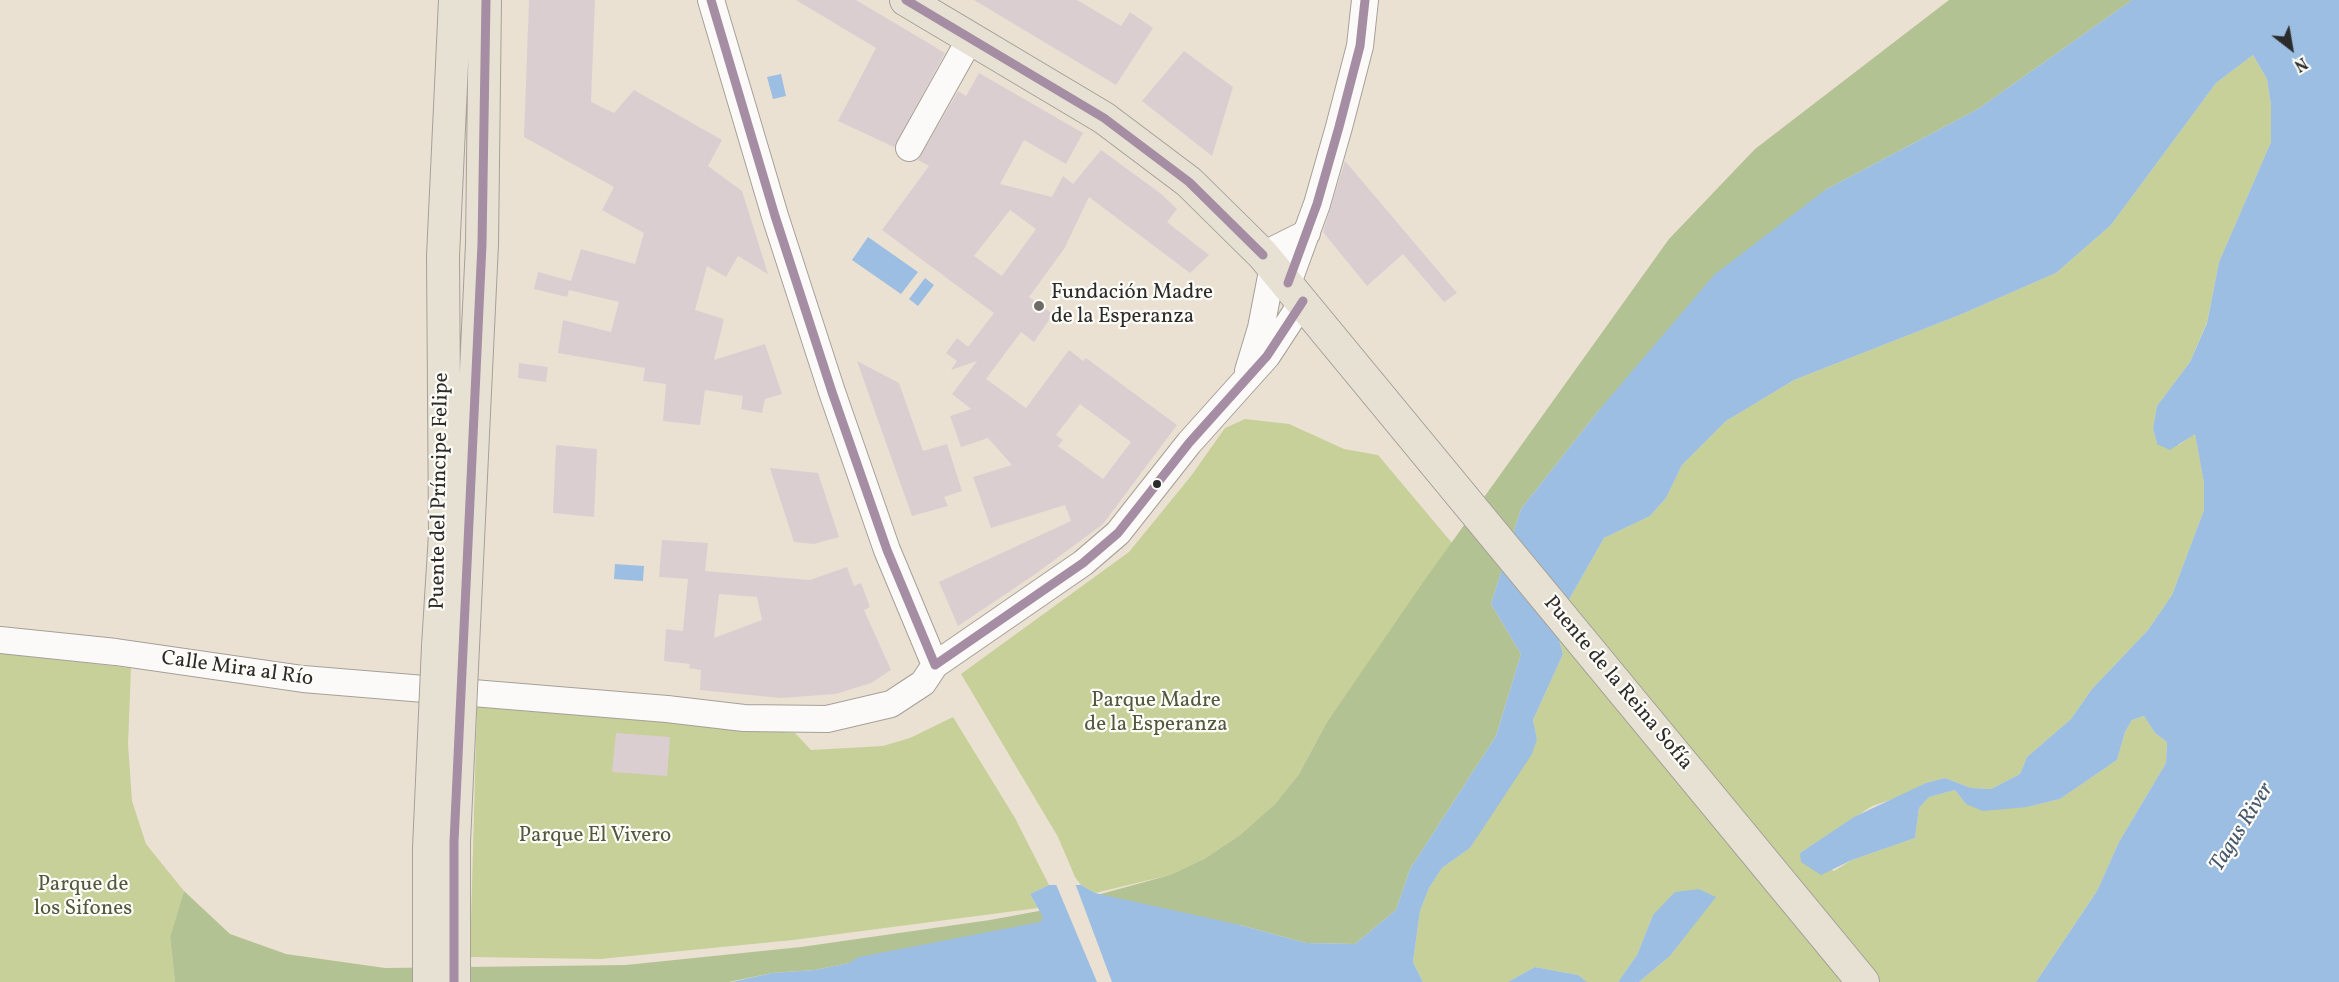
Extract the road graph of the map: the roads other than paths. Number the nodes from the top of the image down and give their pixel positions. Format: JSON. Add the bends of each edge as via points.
{"nodes":[{"id":1,"x":455,"y":0,"type":"edge"},
{"id":2,"x":711,"y":0,"type":"edge"},
{"id":3,"x":1365,"y":0,"type":"edge"},
{"id":4,"x":913,"y":2,"type":"edge"},
{"id":5,"x":485,"y":3,"type":"edge"},
{"id":6,"x":970,"y":39,"type":"junction"},
{"id":7,"x":909,"y":148,"type":"dead end"},
{"id":8,"x":1307,"y":233,"type":"junction"},
{"id":9,"x":1282,"y":276,"type":"junction"},
{"id":10,"x":1245,"y":380,"type":"junction"},
{"id":11,"x":0,"y":640,"type":"edge"},
{"id":12,"x":450,"y":646,"type":"junction"},
{"id":13,"x":935,"y":664,"type":"junction"},
{"id":14,"x":429,"y":982,"type":"edge"},
{"id":15,"x":454,"y":982,"type":"edge"},
{"id":16,"x":1863,"y":982,"type":"edge"}],
"edges":[{"from":1,"to":12,"type":"main road","name":"Puente del Príncipe Felipe","via":[[443,256]]},
{"from":2,"to":13,"type":"street","via":[[832,392],[887,550]]},
{"from":3,"to":8,"type":"street","via":[[1360,46]]},
{"from":4,"to":6,"type":"main road","name":"Puente de la Reina Sofía"},
{"from":5,"to":12,"type":"main road","name":"Puente del Príncipe Felipe","via":[[482,244]]},
{"from":6,"to":7,"type":"street"},
{"from":6,"to":9,"type":"main road","name":"Puente de la Reina Sofía","via":[[1104,118],[1189,182]]},
{"from":8,"to":9,"type":"street"},
{"from":8,"to":9,"type":"street"},
{"from":9,"to":10,"type":"street"},
{"from":9,"to":10,"type":"street","name":"Calle Mira al Río","via":[[1267,356]]},
{"from":9,"to":16,"type":"main road","name":"Puente de la Reina Sofía"},
{"from":10,"to":13,"type":"street","name":"Calle Mira al Río","via":[[1118,533],[1083,563]]},
{"from":11,"to":13,"type":"street","name":"Calle Mira al Río","via":[[148,658],[252,662],[616,695],[667,709],[744,718],[827,719],[891,704],[923,683]]},
{"from":12,"to":14,"type":"main road","name":"Puente del Príncipe Felipe","bridge":true,"via":[[429,848]]},
{"from":12,"to":15,"type":"main road","name":"Puente del Príncipe Felipe","bridge":true}]}
